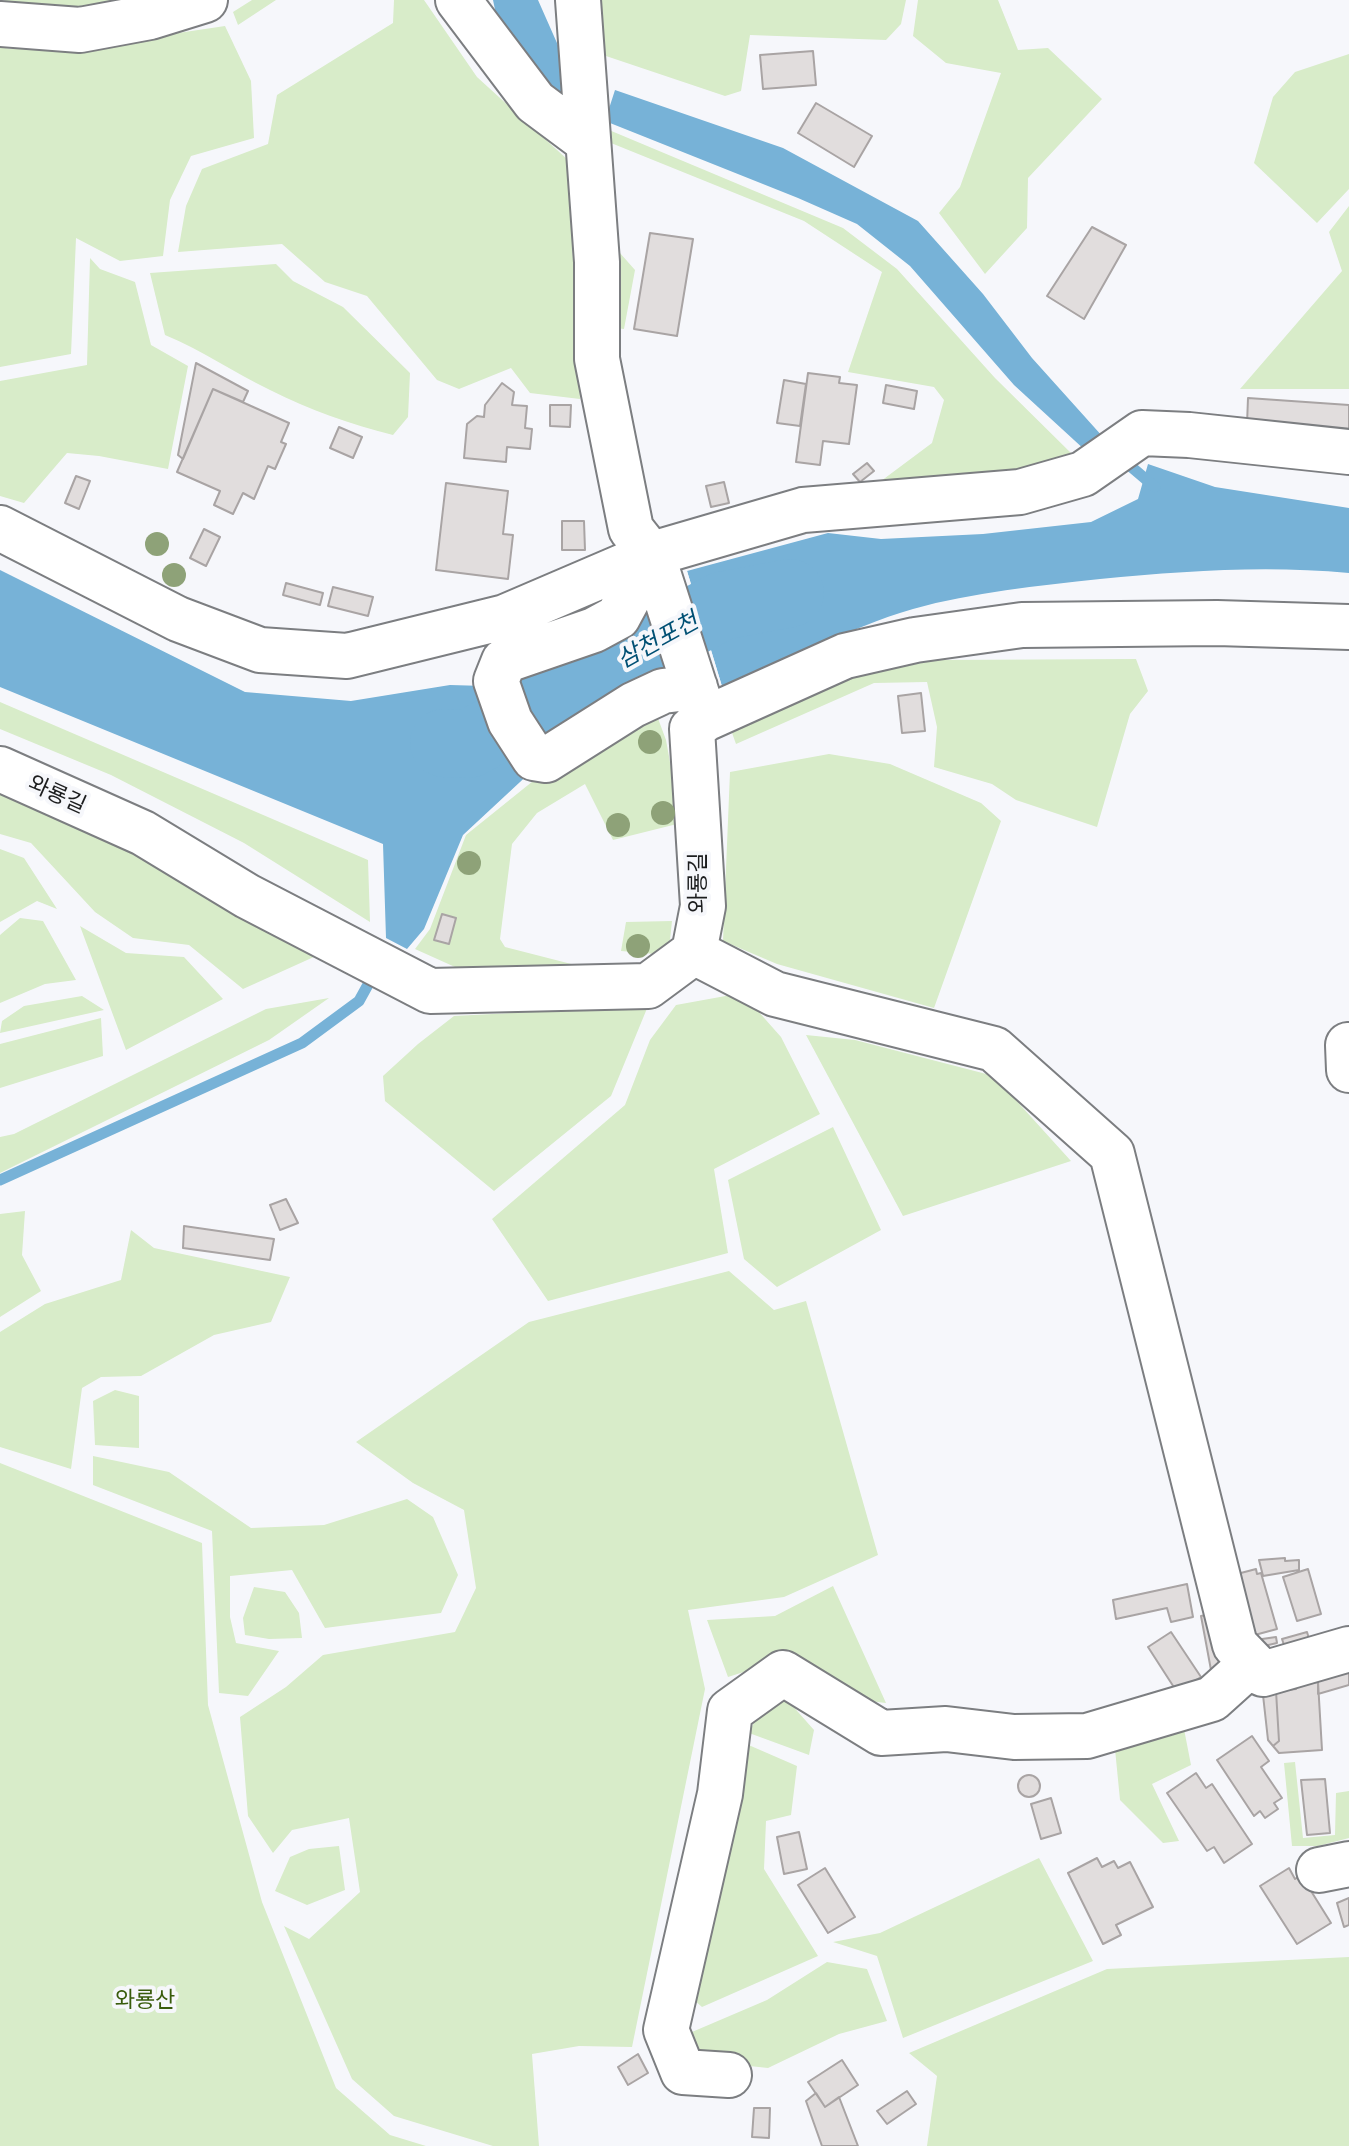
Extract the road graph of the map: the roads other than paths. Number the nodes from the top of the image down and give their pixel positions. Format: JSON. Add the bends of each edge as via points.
{"nodes":[{"id":1,"x":205,"y":0,"type":"edge"},
{"id":2,"x":458,"y":0,"type":"edge"},
{"id":3,"x":578,"y":0,"type":"edge"},
{"id":4,"x":0,"y":24,"type":"edge"},
{"id":5,"x":586,"y":140,"type":"junction"},
{"id":6,"x":1349,"y":452,"type":"edge"},
{"id":7,"x":0,"y":528,"type":"edge"},
{"id":8,"x":653,"y":556,"type":"junction"},
{"id":9,"x":1349,"y":627,"type":"edge"},
{"id":10,"x":700,"y":703,"type":"junction"},
{"id":11,"x":0,"y":769,"type":"edge"},
{"id":12,"x":694,"y":952,"type":"junction"},
{"id":13,"x":1348,"y":1045,"type":"edge"},
{"id":14,"x":1349,"y":1070,"type":"edge"},
{"id":15,"x":1349,"y":1649,"type":"edge"},
{"id":16,"x":1252,"y":1663,"type":"junction"},
{"id":17,"x":729,"y":2075,"type":"dead end"}],
"edges":[{"from":1,"to":4,"type":"street","via":[[80,30]]},
{"from":2,"to":5,"type":"street","via":[[535,102]]},
{"from":3,"to":5,"type":"street"},
{"from":5,"to":8,"type":"street","via":[[597,262],[597,359],[631,529]]},
{"from":6,"to":8,"type":"street","via":[[1142,433],[1083,474],[1020,492],[803,510]]},
{"from":7,"to":8,"type":"street","via":[[178,619],[260,650],[347,656],[505,617]]},
{"from":8,"to":10,"type":"street"},
{"from":8,"to":10,"type":"street","via":[[618,617],[504,661],[496,681],[510,721],[534,758],[546,760],[663,691]]},
{"from":9,"to":10,"type":"street","via":[[1022,625],[845,656]]},
{"from":10,"to":12,"type":"street","name":"와룡길","via":[[692,729],[703,906]]},
{"from":11,"to":12,"type":"street","name":"와룡길","via":[[143,833],[247,896],[430,991],[648,986]]},
{"from":12,"to":16,"type":"street","via":[[775,994],[994,1049],[1112,1154],[1235,1645]]},
{"from":13,"to":14,"type":"street"},
{"from":15,"to":16,"type":"street","via":[[1263,1674]]},
{"from":16,"to":17,"type":"street","via":[[1212,1699],[1087,1736],[1014,1737],[946,1729],[881,1733],[783,1673],[730,1711],[720,1794],[666,2030],[683,2072]]}]}
